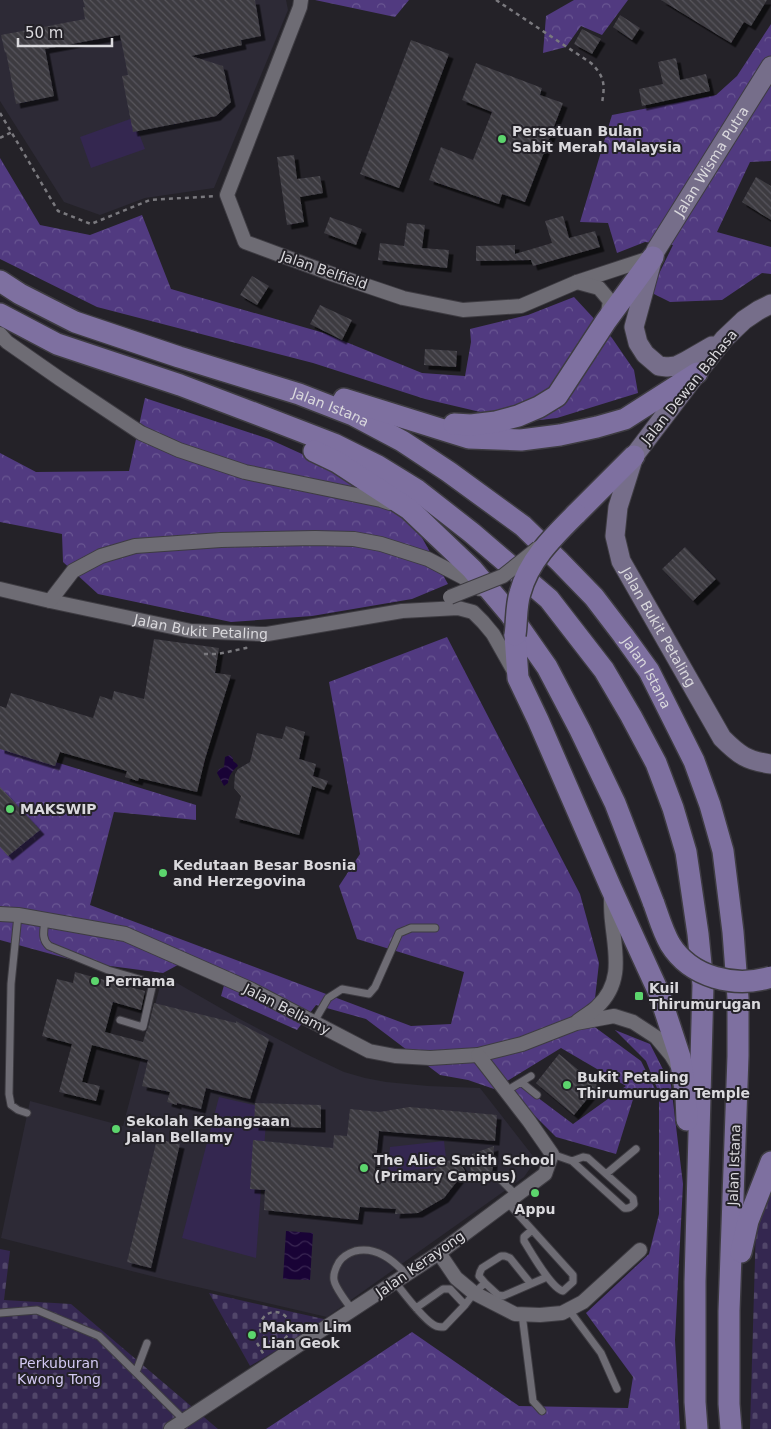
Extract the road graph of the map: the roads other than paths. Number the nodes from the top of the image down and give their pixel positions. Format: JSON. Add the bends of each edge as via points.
{"nodes":[{"id":1,"x":301,"y":0,"type":"edge"},
{"id":2,"x":771,"y":66,"type":"edge"},
{"id":3,"x":653,"y":257,"type":"junction"},
{"id":4,"x":0,"y":281,"type":"edge"},
{"id":5,"x":577,"y":282,"type":"junction"},
{"id":6,"x":771,"y":304,"type":"edge"},
{"id":7,"x":0,"y":314,"type":"edge"},
{"id":8,"x":606,"y":321,"type":"junction"},
{"id":9,"x":0,"y":334,"type":"edge"},
{"id":10,"x":724,"y":339,"type":"junction"},
{"id":11,"x":229,"y":372,"type":"junction"},
{"id":12,"x":697,"y":373,"type":"junction"},
{"id":13,"x":180,"y":386,"type":"junction"},
{"id":14,"x":421,"y":423,"type":"junction"},
{"id":15,"x":634,"y":456,"type":"junction"},
{"id":16,"x":409,"y":509,"type":"junction"},
{"id":17,"x":554,"y":535,"type":"junction"},
{"id":18,"x":0,"y":588,"type":"edge"},
{"id":19,"x":50,"y":601,"type":"junction"},
{"id":20,"x":402,"y":611,"type":"junction"},
{"id":21,"x":510,"y":614,"type":"junction"},
{"id":22,"x":518,"y":678,"type":"junction"},
{"id":23,"x":771,"y":764,"type":"edge"},
{"id":24,"x":611,"y":888,"type":"junction"},
{"id":25,"x":0,"y":914,"type":"edge"},
{"id":26,"x":18,"y":915,"type":"junction"},
{"id":27,"x":45,"y":920,"type":"junction"},
{"id":28,"x":435,"y":928,"type":"dead end"},
{"id":29,"x":771,"y":977,"type":"edge"},
{"id":30,"x":120,"y":1020,"type":"dead end"},
{"id":31,"x":314,"y":1022,"type":"junction"},
{"id":32,"x":576,"y":1023,"type":"junction"},
{"id":33,"x":478,"y":1055,"type":"junction"},
{"id":34,"x":531,"y":1076,"type":"dead end"},
{"id":35,"x":683,"y":1077,"type":"junction"},
{"id":36,"x":521,"y":1082,"type":"junction"},
{"id":37,"x":506,"y":1091,"type":"junction"},
{"id":38,"x":537,"y":1095,"type":"dead end"},
{"id":39,"x":27,"y":1113,"type":"dead end"},
{"id":40,"x":636,"y":1149,"type":"dead end"},
{"id":41,"x":552,"y":1154,"type":"junction"},
{"id":42,"x":572,"y":1161,"type":"junction"},
{"id":43,"x":771,"y":1162,"type":"edge"},
{"id":44,"x":606,"y":1174,"type":"junction"},
{"id":45,"x":499,"y":1178,"type":"dead end"},
{"id":46,"x":511,"y":1199,"type":"junction"},
{"id":47,"x":532,"y":1230,"type":"junction"},
{"id":48,"x":640,"y":1250,"type":"dead end"},
{"id":49,"x":439,"y":1253,"type":"junction"},
{"id":50,"x":547,"y":1277,"type":"junction"},
{"id":51,"x":400,"y":1278,"type":"junction"},
{"id":52,"x":485,"y":1282,"type":"junction"},
{"id":53,"x":695,"y":1282,"type":"junction"},
{"id":54,"x":532,"y":1284,"type":"junction"},
{"id":55,"x":474,"y":1293,"type":"junction"},
{"id":56,"x":465,"y":1305,"type":"junction"},
{"id":57,"x":416,"y":1308,"type":"junction"},
{"id":58,"x":353,"y":1310,"type":"junction"},
{"id":59,"x":569,"y":1310,"type":"junction"},
{"id":60,"x":729,"y":1311,"type":"junction"},
{"id":61,"x":0,"y":1312,"type":"edge"},
{"id":62,"x":522,"y":1314,"type":"junction"},
{"id":63,"x":147,"y":1343,"type":"dead end"},
{"id":64,"x":136,"y":1372,"type":"junction"},
{"id":65,"x":617,"y":1389,"type":"dead end"},
{"id":66,"x":542,"y":1411,"type":"dead end"},
{"id":67,"x":184,"y":1420,"type":"junction"},
{"id":68,"x":172,"y":1429,"type":"edge"},
{"id":69,"x":697,"y":1429,"type":"edge"},
{"id":70,"x":730,"y":1429,"type":"edge"}],
"edges":[{"from":1,"to":5,"type":"street","name":"Jalan Belfield","via":[[227,195],[245,242],[403,298],[463,310],[521,306]]},
{"from":2,"to":3,"type":"main road","name":"Jalan Wisma Putra"},
{"from":3,"to":5,"type":"street","name":"Jalan Belfield"},
{"from":3,"to":8,"type":"main road"},
{"from":3,"to":10,"type":"main road","name":"Jalan Wisma Putra","via":[[634,327],[645,354],[660,366],[676,366]]},
{"from":4,"to":11,"type":"main road","name":"Jalan Istana","via":[[75,322]]},
{"from":5,"to":8,"type":"street","via":[[599,288],[610,301]]},
{"from":6,"to":10,"type":"main road","name":"Jalan Dewan Bahasa","via":[[744,320]]},
{"from":7,"to":13,"type":"main road","via":[[57,344]]},
{"from":8,"to":14,"type":"main road","via":[[557,396],[539,407],[496,422],[471,425]]},
{"from":9,"to":16,"type":"street","via":[[60,379],[142,433],[179,450],[245,472],[381,500]]},
{"from":10,"to":12,"type":"main road","name":"Jalan Dewan Bahasa"},
{"from":11,"to":14,"type":"main road","via":[[315,391]]},
{"from":11,"to":60,"type":"main road","name":"Jalan Istana","via":[[353,415],[402,441],[449,472],[522,526],[559,561],[594,597],[649,671],[694,761],[710,805],[722,851],[733,932],[738,1056]]},
{"from":12,"to":14,"type":"main road","via":[[625,419],[560,435],[520,440],[469,438]]},
{"from":12,"to":15,"type":"main road","name":"Jalan Dewan Bahasa"},
{"from":13,"to":16,"type":"main road","via":[[337,462]]},
{"from":13,"to":53,"type":"main road","via":[[334,444],[416,490],[549,599],[604,670],[631,716],[656,763],[673,808],[686,852],[698,934],[703,985]]},
{"from":15,"to":17,"type":"main road","bridge":true},
{"from":15,"to":23,"type":"main road","name":"Jalan Bukit Petaling","via":[[618,507],[615,536],[621,561],[722,738],[737,753],[756,762]]},
{"from":16,"to":21,"type":"main road","via":[[472,569]]},
{"from":17,"to":20,"type":"street","name":"Jalan Bukit Petaling","bridge":true,"via":[[503,576]]},
{"from":17,"to":22,"type":"main road","bridge":true,"via":[[530,567],[520,593],[515,635]]},
{"from":18,"to":19,"type":"street","name":"Jalan Bukit Petaling"},
{"from":19,"to":20,"type":"street","name":"Jalan Bukit Petaling","via":[[191,631],[260,634]]},
{"from":19,"to":21,"type":"street","via":[[73,571],[101,556],[135,546],[221,540],[354,539],[428,559],[470,581]]},
{"from":20,"to":22,"type":"street","name":"Jalan Bukit Petaling","via":[[458,608],[473,612],[493,634]]},
{"from":21,"to":29,"type":"main road","bridge":true,"via":[[547,667],[580,730],[615,803],[671,945],[694,968],[721,980],[738,982]]},
{"from":22,"to":24,"type":"main road"},
{"from":24,"to":32,"type":"street","name":"Jalan Bellamy","via":[[617,962],[615,978],[598,1006]]},
{"from":24,"to":35,"type":"main road","via":[[659,993],[680,1057]]},
{"from":25,"to":26,"type":"street","name":"Jalan Bellamy"},
{"from":26,"to":27,"type":"street","name":"Jalan Bellamy"},
{"from":26,"to":39,"type":"lane","via":[[10,984],[9,1094],[11,1105]]},
{"from":27,"to":30,"type":"lane","via":[[43,938],[49,946],[108,970],[153,983],[143,1027]]},
{"from":27,"to":31,"type":"street","name":"Jalan Bellamy","via":[[125,934],[250,989]]},
{"from":28,"to":31,"type":"lane","via":[[411,928],[399,933],[369,994],[342,989],[328,998]]},
{"from":31,"to":33,"type":"street","name":"Jalan Bellamy","via":[[378,1053],[430,1058]]},
{"from":32,"to":33,"type":"street","name":"Jalan Bellamy","via":[[522,1044]]},
{"from":32,"to":35,"type":"street","name":"Jalan Bellamy","via":[[614,1016],[632,1022],[656,1037]]},
{"from":33,"to":37,"type":"street"},
{"from":34,"to":36,"type":"lane"},
{"from":35,"to":53,"type":"main road"},
{"from":36,"to":37,"type":"lane"},
{"from":36,"to":38,"type":"lane"},
{"from":37,"to":41,"type":"street"},
{"from":40,"to":44,"type":"lane"},
{"from":41,"to":42,"type":"lane"},
{"from":41,"to":46,"type":"street","name":"Jalan Kerayong","via":[[544,1174]]},
{"from":42,"to":44,"type":"lane","via":[[588,1158]]},
{"from":42,"to":44,"type":"lane","via":[[624,1208],[630,1208],[634,1204],[633,1198]]},
{"from":43,"to":60,"type":"main road","via":[[748,1221]]},
{"from":45,"to":46,"type":"lane"},
{"from":46,"to":47,"type":"lane"},
{"from":46,"to":49,"type":"street","name":"Jalan Kerayong"},
{"from":47,"to":50,"type":"lane","via":[[524,1241]]},
{"from":47,"to":50,"type":"lane","via":[[573,1275],[573,1282],[563,1291]]},
{"from":48,"to":59,"type":"street"},
{"from":49,"to":51,"type":"street","name":"Jalan Kerayong"},
{"from":49,"to":55,"type":"street","via":[[456,1278]]},
{"from":50,"to":54,"type":"lane"},
{"from":51,"to":57,"type":"lane"},
{"from":51,"to":58,"type":"street","name":"Jalan Kerayong"},
{"from":51,"to":58,"type":"lane","via":[[396,1264],[376,1251],[350,1252],[335,1269],[334,1281]]},
{"from":52,"to":54,"type":"lane","via":[[503,1296]]},
{"from":52,"to":54,"type":"lane","via":[[479,1276],[482,1268],[505,1256]]},
{"from":52,"to":55,"type":"lane"},
{"from":53,"to":69,"type":"main road"},
{"from":55,"to":56,"type":"lane"},
{"from":55,"to":62,"type":"street","via":[[515,1314]]},
{"from":56,"to":57,"type":"lane","via":[[447,1288]]},
{"from":56,"to":57,"type":"lane","via":[[444,1326],[435,1326]]},
{"from":58,"to":67,"type":"street","name":"Jalan Kerayong"},
{"from":59,"to":62,"type":"street","via":[[540,1315]]},
{"from":59,"to":65,"type":"lane","via":[[601,1354]]},
{"from":60,"to":70,"type":"main road","name":"Jalan Istana"},
{"from":61,"to":64,"type":"lane","via":[[37,1310],[99,1336]]},
{"from":62,"to":66,"type":"lane","via":[[533,1401]]},
{"from":63,"to":64,"type":"lane"},
{"from":64,"to":67,"type":"lane"},
{"from":67,"to":68,"type":"street","name":"Jalan Kerayong"}]}
